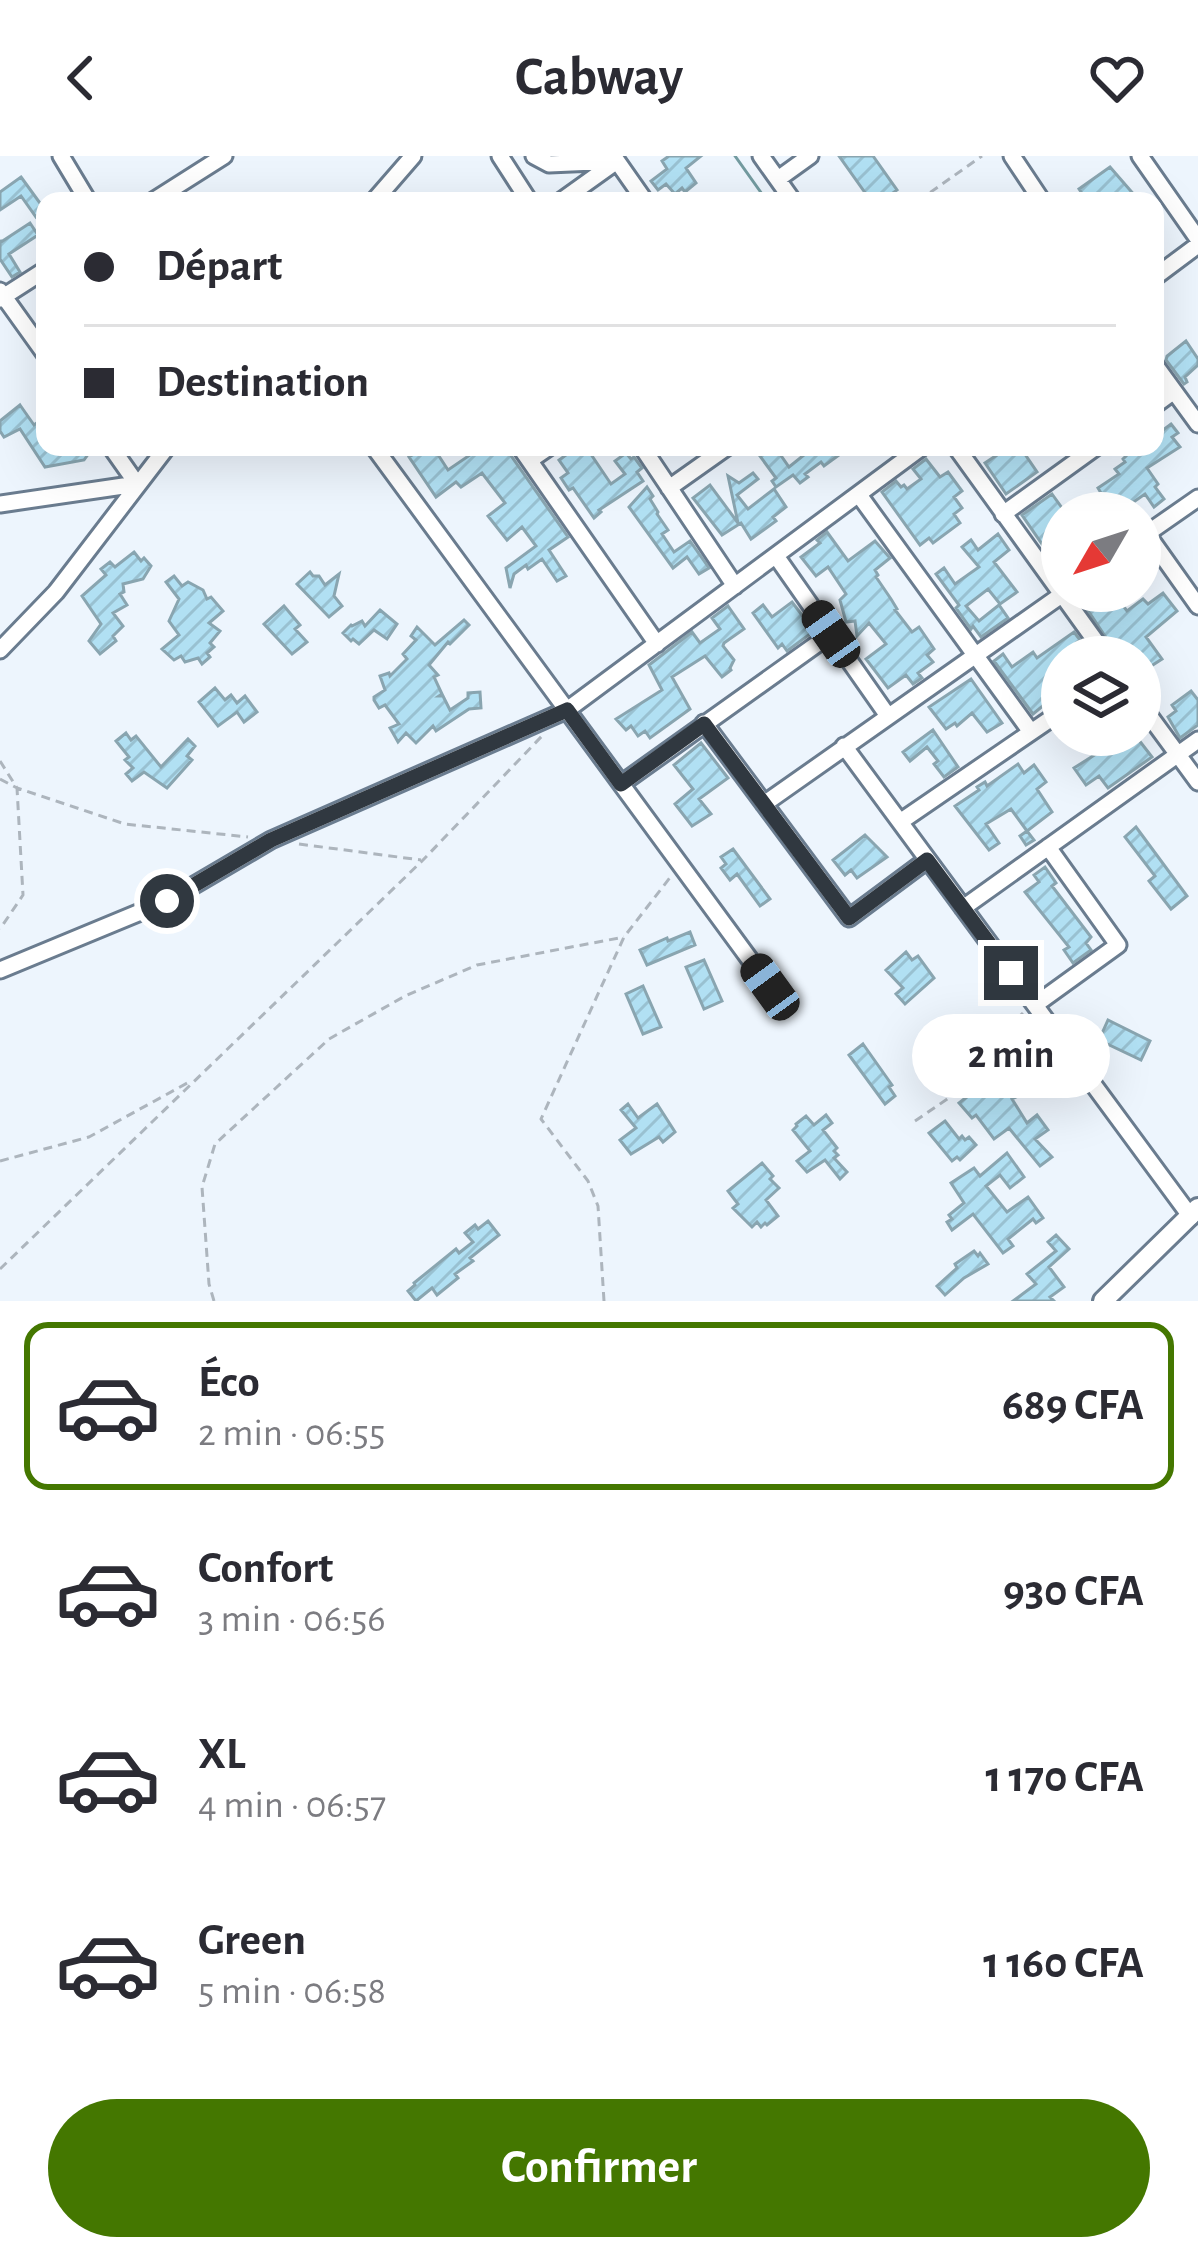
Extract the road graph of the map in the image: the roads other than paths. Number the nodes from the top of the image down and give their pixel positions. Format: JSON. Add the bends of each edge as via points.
{"nodes":[{"id":1,"x":61,"y":156,"type":"edge"},
{"id":2,"x":224,"y":156,"type":"edge"},
{"id":3,"x":500,"y":156,"type":"edge"},
{"id":4,"x":534,"y":156,"type":"edge"},
{"id":5,"x":760,"y":156,"type":"edge"},
{"id":6,"x":810,"y":156,"type":"edge"},
{"id":7,"x":1012,"y":156,"type":"edge"},
{"id":8,"x":1140,"y":156,"type":"edge"},
{"id":9,"x":408,"y":158,"type":"edge"},
{"id":10,"x":620,"y":158,"type":"edge"},
{"id":11,"x":778,"y":179,"type":"junction"},
{"id":12,"x":83,"y":192,"type":"edge"},
{"id":13,"x":167,"y":192,"type":"edge"},
{"id":14,"x":381,"y":192,"type":"edge"},
{"id":15,"x":523,"y":192,"type":"edge"},
{"id":16,"x":573,"y":192,"type":"edge"},
{"id":17,"x":640,"y":192,"type":"edge"},
{"id":18,"x":787,"y":192,"type":"edge"},
{"id":19,"x":1036,"y":192,"type":"edge"},
{"id":20,"x":1198,"y":242,"type":"edge"},
{"id":21,"x":1164,"y":270,"type":"edge"},
{"id":22,"x":36,"y":275,"type":"edge"},
{"id":23,"x":1,"y":295,"type":"edge"},
{"id":24,"x":36,"y":342,"type":"edge"},
{"id":25,"x":1164,"y":377,"type":"edge"},
{"id":26,"x":1174,"y":391,"type":"junction"},
{"id":27,"x":1164,"y":398,"type":"edge"},
{"id":28,"x":1198,"y":424,"type":"edge"},
{"id":29,"x":117,"y":456,"type":"edge"},
{"id":30,"x":160,"y":456,"type":"edge"},
{"id":31,"x":387,"y":456,"type":"edge"},
{"id":32,"x":526,"y":456,"type":"edge"},
{"id":33,"x":648,"y":456,"type":"edge"},
{"id":34,"x":714,"y":456,"type":"edge"},
{"id":35,"x":910,"y":456,"type":"edge"},
{"id":36,"x":962,"y":456,"type":"edge"},
{"id":37,"x":1084,"y":456,"type":"edge"},
{"id":38,"x":137,"y":484,"type":"junction"},
{"id":39,"x":669,"y":488,"type":"junction"},
{"id":40,"x":859,"y":495,"type":"junction"},
{"id":41,"x":1198,"y":498,"type":"edge"},
{"id":42,"x":0,"y":504,"type":"edge"},
{"id":43,"x":1003,"y":514,"type":"junction"},
{"id":44,"x":1161,"y":524,"type":"edge"},
{"id":45,"x":776,"y":556,"type":"junction"},
{"id":46,"x":1161,"y":559,"type":"edge"},
{"id":47,"x":1041,"y":563,"type":"edge"},
{"id":48,"x":735,"y":586,"type":"junction"},
{"id":49,"x":1198,"y":606,"type":"edge"},
{"id":50,"x":1041,"y":609,"type":"edge"},
{"id":51,"x":831,"y":634,"type":"junction"},
{"id":52,"x":657,"y":644,"type":"junction"},
{"id":53,"x":0,"y":650,"type":"edge"},
{"id":54,"x":975,"y":655,"type":"junction"},
{"id":55,"x":567,"y":710,"type":"junction"},
{"id":56,"x":888,"y":716,"type":"junction"},
{"id":57,"x":704,"y":724,"type":"junction"},
{"id":58,"x":1041,"y":725,"type":"edge"},
{"id":59,"x":1030,"y":732,"type":"junction"},
{"id":60,"x":1161,"y":732,"type":"edge"},
{"id":61,"x":1198,"y":740,"type":"edge"},
{"id":62,"x":844,"y":746,"type":"junction"},
{"id":63,"x":1178,"y":755,"type":"junction"},
{"id":64,"x":1198,"y":782,"type":"edge"},
{"id":65,"x":621,"y":784,"type":"junction"},
{"id":66,"x":764,"y":804,"type":"junction"},
{"id":67,"x":900,"y":821,"type":"junction"},
{"id":68,"x":1048,"y":847,"type":"junction"},
{"id":69,"x":927,"y":860,"type":"junction"},
{"id":70,"x":963,"y":908,"type":"junction"},
{"id":71,"x":0,"y":970,"type":"edge"},
{"id":72,"x":770,"y":987,"type":"dead end"},
{"id":73,"x":1030,"y":1009,"type":"junction"},
{"id":74,"x":1194,"y":1213,"type":"edge"},
{"id":75,"x":1103,"y":1301,"type":"edge"}],
"edges":[{"from":1,"to":12,"type":"street"},
{"from":2,"to":13,"type":"street"},
{"from":3,"to":15,"type":"street"},
{"from":4,"to":10,"type":"street","via":[[549,164]]},
{"from":5,"to":11,"type":"street"},
{"from":6,"to":11,"type":"street"},
{"from":7,"to":19,"type":"street"},
{"from":8,"to":20,"type":"street"},
{"from":9,"to":14,"type":"street"},
{"from":10,"to":16,"type":"street"},
{"from":10,"to":17,"type":"street"},
{"from":11,"to":18,"type":"street"},
{"from":20,"to":21,"type":"street"},
{"from":22,"to":23,"type":"street"},
{"from":23,"to":24,"type":"street"},
{"from":25,"to":26,"type":"street"},
{"from":26,"to":27,"type":"street"},
{"from":26,"to":28,"type":"street"},
{"from":29,"to":38,"type":"street"},
{"from":30,"to":38,"type":"street"},
{"from":31,"to":55,"type":"street"},
{"from":32,"to":52,"type":"street"},
{"from":33,"to":39,"type":"street"},
{"from":34,"to":39,"type":"street"},
{"from":35,"to":40,"type":"street"},
{"from":36,"to":43,"type":"street"},
{"from":37,"to":43,"type":"street"},
{"from":38,"to":42,"type":"street"},
{"from":38,"to":53,"type":"street","via":[[56,592]]},
{"from":39,"to":48,"type":"street"},
{"from":40,"to":45,"type":"street"},
{"from":40,"to":54,"type":"street"},
{"from":41,"to":44,"type":"street"},
{"from":43,"to":47,"type":"street"},
{"from":45,"to":48,"type":"street"},
{"from":45,"to":51,"type":"street"},
{"from":46,"to":49,"type":"street"},
{"from":48,"to":52,"type":"street"},
{"from":50,"to":54,"type":"street"},
{"from":51,"to":56,"type":"street"},
{"from":51,"to":57,"type":"street"},
{"from":52,"to":55,"type":"street"},
{"from":54,"to":56,"type":"street"},
{"from":54,"to":59,"type":"street"},
{"from":55,"to":65,"type":"street"},
{"from":55,"to":71,"type":"street","via":[[271,840],[167,901]]},
{"from":56,"to":62,"type":"street"},
{"from":57,"to":65,"type":"street"},
{"from":57,"to":66,"type":"street"},
{"from":58,"to":59,"type":"street"},
{"from":59,"to":67,"type":"street"},
{"from":60,"to":63,"type":"street"},
{"from":61,"to":63,"type":"street"},
{"from":62,"to":66,"type":"street"},
{"from":62,"to":67,"type":"street"},
{"from":63,"to":64,"type":"street"},
{"from":63,"to":68,"type":"street"},
{"from":65,"to":72,"type":"street"},
{"from":66,"to":69,"type":"street","via":[[849,918]]},
{"from":67,"to":69,"type":"street"},
{"from":68,"to":70,"type":"street"},
{"from":68,"to":73,"type":"street","via":[[1118,945]]},
{"from":69,"to":70,"type":"street"},
{"from":70,"to":73,"type":"street"},
{"from":73,"to":74,"type":"street"},
{"from":74,"to":75,"type":"main road"}]}
